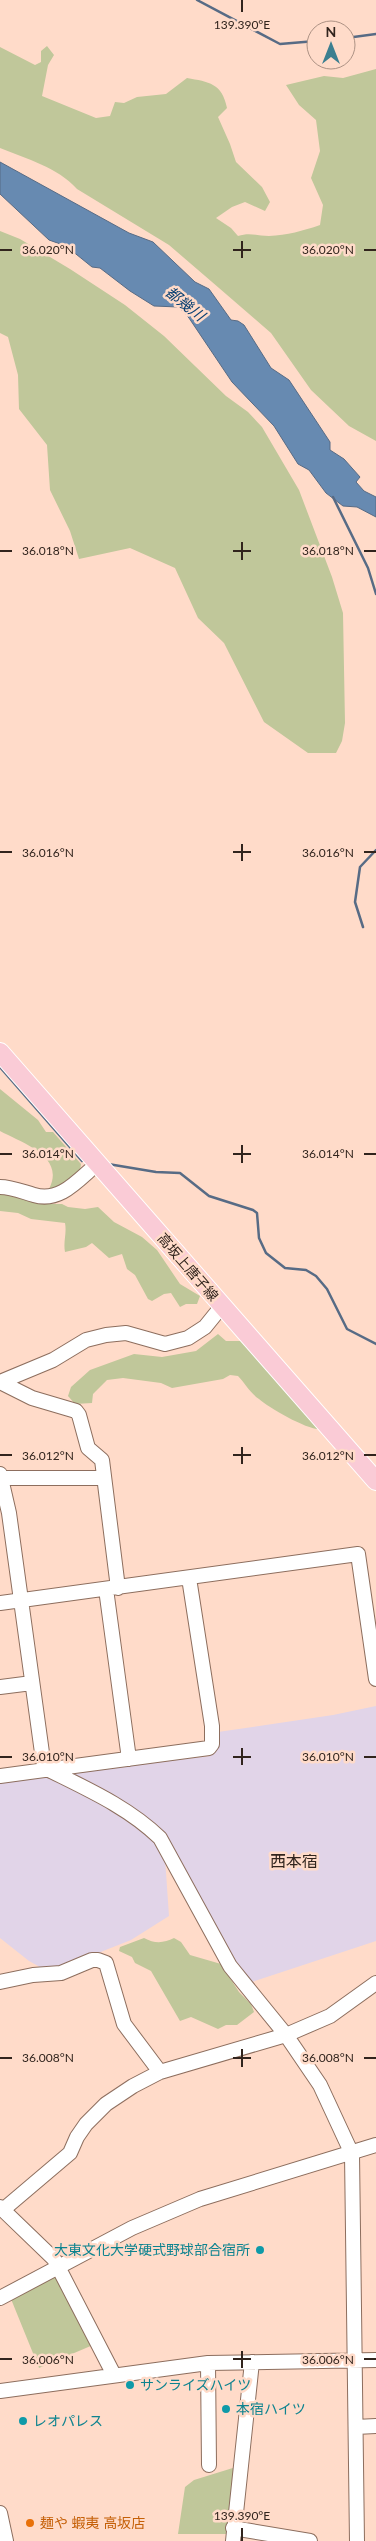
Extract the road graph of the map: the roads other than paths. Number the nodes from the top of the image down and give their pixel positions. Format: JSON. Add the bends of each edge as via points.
{"nodes":[{"id":1,"x":0,"y":1052,"type":"edge"},
{"id":2,"x":97,"y":1164,"type":"junction"},
{"id":3,"x":0,"y":1187,"type":"edge"},
{"id":4,"x":222,"y":1306,"type":"junction"},
{"id":5,"x":0,"y":1382,"type":"edge"},
{"id":6,"x":1,"y":1476,"type":"edge"},
{"id":7,"x":103,"y":1478,"type":"junction"},
{"id":8,"x":376,"y":1481,"type":"edge"},
{"id":9,"x":4,"y":1514,"type":"edge"},
{"id":10,"x":189,"y":1578,"type":"junction"},
{"id":11,"x":112,"y":1588,"type":"junction"},
{"id":12,"x":20,"y":1600,"type":"junction"},
{"id":13,"x":0,"y":1603,"type":"edge"},
{"id":14,"x":376,"y":1679,"type":"edge"},
{"id":15,"x":32,"y":1683,"type":"junction"},
{"id":16,"x":0,"y":1687,"type":"edge"},
{"id":17,"x":129,"y":1759,"type":"junction"},
{"id":18,"x":47,"y":1770,"type":"junction"},
{"id":19,"x":0,"y":1776,"type":"edge"},
{"id":20,"x":0,"y":1982,"type":"edge"},
{"id":21,"x":376,"y":1983,"type":"edge"},
{"id":22,"x":286,"y":2036,"type":"junction"},
{"id":23,"x":160,"y":2072,"type":"junction"},
{"id":24,"x":376,"y":2145,"type":"edge"},
{"id":25,"x":352,"y":2154,"type":"junction"},
{"id":26,"x":2,"y":2208,"type":"edge"},
{"id":27,"x":58,"y":2267,"type":"junction"},
{"id":28,"x":0,"y":2298,"type":"edge"},
{"id":29,"x":356,"y":2360,"type":"junction"},
{"id":30,"x":376,"y":2360,"type":"edge"},
{"id":31,"x":252,"y":2362,"type":"junction"},
{"id":32,"x":208,"y":2363,"type":"junction"},
{"id":33,"x":114,"y":2375,"type":"junction"},
{"id":34,"x":0,"y":2391,"type":"edge"},
{"id":35,"x":356,"y":2426,"type":"junction"},
{"id":36,"x":376,"y":2426,"type":"edge"},
{"id":37,"x":209,"y":2465,"type":"dead end"},
{"id":38,"x":0,"y":2513,"type":"edge"},
{"id":39,"x":233,"y":2535,"type":"edge"},
{"id":40,"x":6,"y":2541,"type":"edge"},
{"id":41,"x":310,"y":2541,"type":"edge"},
{"id":42,"x":357,"y":2541,"type":"edge"}],
"edges":[{"from":1,"to":2,"type":"main road","name":"高坂上唐子線"},
{"from":2,"to":3,"type":"street","via":[[63,1193],[53,1197],[43,1198]]},
{"from":2,"to":4,"type":"main road","name":"高坂上唐子線"},
{"from":4,"to":5,"type":"street","via":[[205,1328],[188,1338],[165,1344],[126,1333],[106,1335],[86,1340],[53,1360]]},
{"from":4,"to":8,"type":"main road","name":"高坂上唐子線"},
{"from":5,"to":7,"type":"street","via":[[32,1398],[76,1410],[84,1427],[88,1448],[102,1460]]},
{"from":6,"to":7,"type":"street"},
{"from":6,"to":9,"type":"street"},
{"from":7,"to":11,"type":"street"},
{"from":9,"to":12,"type":"street"},
{"from":10,"to":11,"type":"street"},
{"from":10,"to":14,"type":"street","via":[[358,1554]]},
{"from":10,"to":17,"type":"street","via":[[212,1744],[209,1748]]},
{"from":11,"to":12,"type":"street"},
{"from":11,"to":17,"type":"street"},
{"from":12,"to":13,"type":"street"},
{"from":12,"to":15,"type":"street"},
{"from":15,"to":16,"type":"street"},
{"from":15,"to":18,"type":"street"},
{"from":17,"to":18,"type":"street"},
{"from":18,"to":19,"type":"street"},
{"from":18,"to":22,"type":"street","via":[[106,1798],[147,1825],[160,1838],[230,1966]]},
{"from":20,"to":23,"type":"street","via":[[61,1973],[92,1960],[103,1961],[124,2024]]},
{"from":21,"to":22,"type":"street","via":[[330,2016]]},
{"from":22,"to":23,"type":"street"},
{"from":22,"to":25,"type":"street","via":[[320,2085]]},
{"from":23,"to":26,"type":"street","via":[[106,2104],[86,2124],[70,2153]]},
{"from":24,"to":25,"type":"street"},
{"from":25,"to":27,"type":"street","via":[[200,2199],[132,2228]]},
{"from":25,"to":29,"type":"street"},
{"from":26,"to":27,"type":"street","via":[[54,2258]]},
{"from":27,"to":28,"type":"street"},
{"from":27,"to":33,"type":"street"},
{"from":29,"to":30,"type":"street"},
{"from":29,"to":31,"type":"street"},
{"from":29,"to":35,"type":"street"},
{"from":31,"to":32,"type":"street"},
{"from":31,"to":39,"type":"street"},
{"from":32,"to":33,"type":"street"},
{"from":32,"to":37,"type":"street"},
{"from":33,"to":34,"type":"street"},
{"from":35,"to":36,"type":"street"},
{"from":35,"to":42,"type":"street"},
{"from":38,"to":40,"type":"street"},
{"from":39,"to":41,"type":"street"}]}
